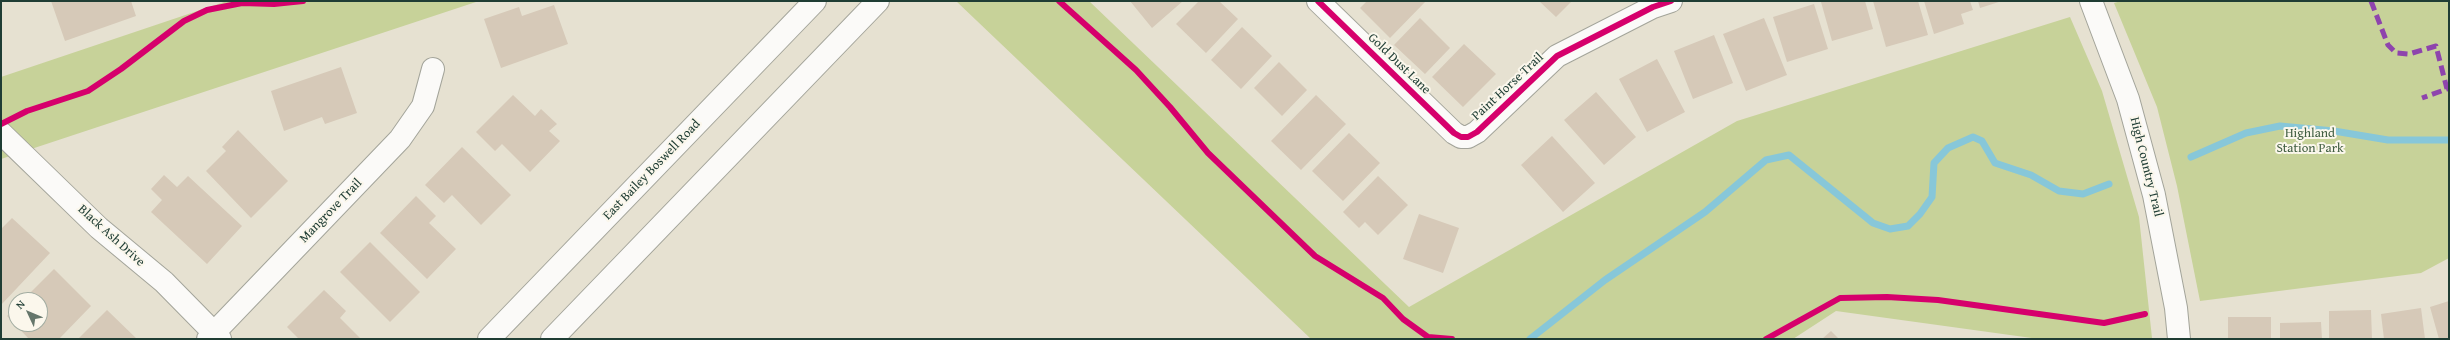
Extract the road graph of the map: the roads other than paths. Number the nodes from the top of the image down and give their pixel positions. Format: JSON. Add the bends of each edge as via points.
{"nodes":[{"id":1,"x":815,"y":1,"type":"edge"},
{"id":2,"x":878,"y":1,"type":"edge"},
{"id":3,"x":1318,"y":1,"type":"edge"},
{"id":4,"x":2091,"y":1,"type":"edge"},
{"id":5,"x":1658,"y":3,"type":"edge"},
{"id":6,"x":433,"y":69,"type":"dead end"},
{"id":7,"x":1,"y":133,"type":"edge"},
{"id":8,"x":1468,"y":137,"type":"joint"},
{"id":9,"x":214,"y":337,"type":"edge"},
{"id":10,"x":489,"y":339,"type":"edge"},
{"id":11,"x":552,"y":339,"type":"edge"},
{"id":12,"x":2179,"y":339,"type":"edge"}],
"edges":[{"from":1,"to":10,"type":"street","name":"East Bailey Boswell Road"},
{"from":2,"to":11,"type":"street"},
{"from":3,"to":8,"type":"street","name":"Gold Dust Lane","via":[[1454,133]]},
{"from":4,"to":12,"type":"street","name":"High Country Trail","via":[[2128,99],[2152,188],[2176,308]]},
{"from":5,"to":8,"type":"street","name":"Paint Horse Trail","via":[[1557,56],[1477,132]]},
{"from":6,"to":9,"type":"street","name":"Mangrove Trail","via":[[423,106],[400,139]]},
{"from":7,"to":9,"type":"street","name":"Black Ash Drive","via":[[99,228],[164,282]]}]}
